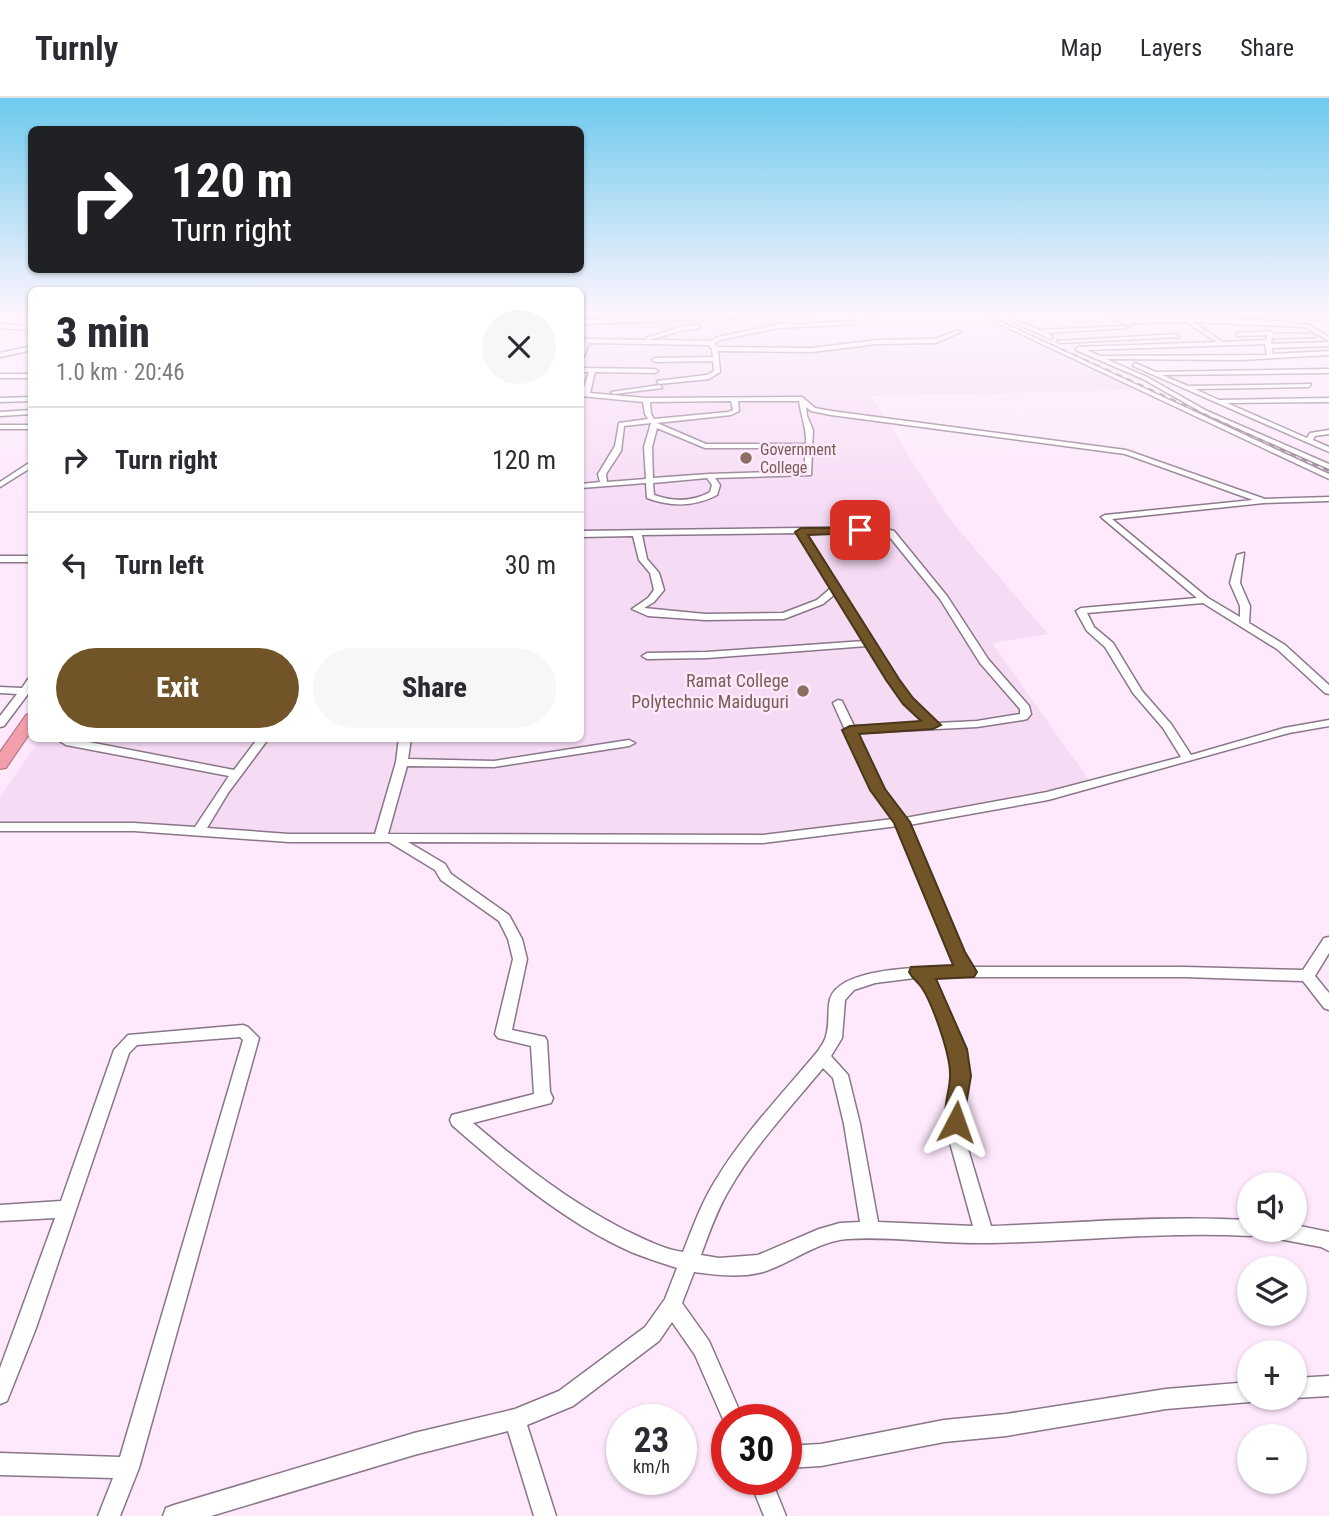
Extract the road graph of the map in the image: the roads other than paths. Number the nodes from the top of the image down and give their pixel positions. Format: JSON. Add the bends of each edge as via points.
{"nodes":[{"id":1,"x":658,"y":380,"type":"edge"},
{"id":2,"x":686,"y":380,"type":"edge"},
{"id":3,"x":1122,"y":380,"type":"edge"},
{"id":4,"x":1146,"y":380,"type":"edge"},
{"id":5,"x":1171,"y":380,"type":"edge"},
{"id":6,"x":1300,"y":380,"type":"edge"},
{"id":7,"x":659,"y":384,"type":"junction"},
{"id":8,"x":1187,"y":387,"type":"junction"},
{"id":9,"x":1165,"y":389,"type":"junction"},
{"id":10,"x":1319,"y":390,"type":"edge"},
{"id":11,"x":584,"y":394,"type":"edge"},
{"id":12,"x":584,"y":394,"type":"edge"},
{"id":13,"x":28,"y":399,"type":"edge"},
{"id":14,"x":661,"y":399,"type":"junction"},
{"id":15,"x":734,"y":399,"type":"junction"},
{"id":16,"x":803,"y":399,"type":"junction"},
{"id":17,"x":0,"y":400,"type":"edge"},
{"id":18,"x":646,"y":400,"type":"junction"},
{"id":19,"x":1329,"y":400,"type":"edge"},
{"id":20,"x":1217,"y":401,"type":"junction"},
{"id":21,"x":28,"y":412,"type":"edge"},
{"id":22,"x":0,"y":414,"type":"edge"},
{"id":23,"x":653,"y":422,"type":"junction"},
{"id":24,"x":0,"y":427,"type":"edge"},
{"id":25,"x":15,"y":427,"type":"junction"},
{"id":26,"x":28,"y":427,"type":"edge"},
{"id":27,"x":1329,"y":432,"type":"edge"},
{"id":28,"x":0,"y":438,"type":"edge"},
{"id":29,"x":1309,"y":442,"type":"junction"},
{"id":30,"x":808,"y":446,"type":"junction"},
{"id":31,"x":1329,"y":450,"type":"edge"},
{"id":32,"x":28,"y":466,"type":"edge"},
{"id":33,"x":1329,"y":467,"type":"edge"},
{"id":34,"x":709,"y":476,"type":"junction"},
{"id":35,"x":1329,"y":477,"type":"edge"},
{"id":36,"x":649,"y":483,"type":"junction"},
{"id":37,"x":604,"y":484,"type":"junction"},
{"id":38,"x":0,"y":485,"type":"edge"},
{"id":39,"x":584,"y":486,"type":"edge"},
{"id":40,"x":1329,"y":499,"type":"edge"},
{"id":41,"x":1264,"y":501,"type":"junction"},
{"id":42,"x":801,"y":532,"type":"junction"},
{"id":43,"x":637,"y":533,"type":"junction"},
{"id":44,"x":584,"y":534,"type":"edge"},
{"id":45,"x":1241,"y":555,"type":"dead end"},
{"id":46,"x":0,"y":559,"type":"edge"},
{"id":47,"x":28,"y":559,"type":"edge"},
{"id":48,"x":835,"y":589,"type":"junction"},
{"id":49,"x":1205,"y":600,"type":"junction"},
{"id":50,"x":1244,"y":623,"type":"junction"},
{"id":51,"x":870,"y":643,"type":"junction"},
{"id":52,"x":647,"y":656,"type":"dead end"},
{"id":53,"x":0,"y":690,"type":"edge"},
{"id":54,"x":1329,"y":691,"type":"edge"},
{"id":55,"x":28,"y":696,"type":"edge"},
{"id":56,"x":28,"y":697,"type":"edge"},
{"id":57,"x":28,"y":698,"type":"edge"},
{"id":58,"x":838,"y":703,"type":"dead end"},
{"id":59,"x":6,"y":708,"type":"edge"},
{"id":60,"x":1329,"y":723,"type":"edge"},
{"id":61,"x":0,"y":724,"type":"edge"},
{"id":62,"x":28,"y":724,"type":"edge"},
{"id":63,"x":933,"y":725,"type":"junction"},
{"id":64,"x":850,"y":730,"type":"junction"},
{"id":65,"x":66,"y":742,"type":"edge"},
{"id":66,"x":261,"y":742,"type":"edge"},
{"id":67,"x":404,"y":742,"type":"edge"},
{"id":68,"x":629,"y":743,"type":"dead end"},
{"id":69,"x":0,"y":750,"type":"edge"},
{"id":70,"x":1188,"y":759,"type":"junction"},
{"id":71,"x":402,"y":762,"type":"junction"},
{"id":72,"x":0,"y":764,"type":"edge"},
{"id":73,"x":237,"y":774,"type":"junction"},
{"id":74,"x":902,"y":822,"type":"junction"},
{"id":75,"x":0,"y":827,"type":"edge"},
{"id":76,"x":198,"y":833,"type":"junction"},
{"id":77,"x":386,"y":839,"type":"junction"},
{"id":78,"x":1329,"y":942,"type":"edge"},
{"id":79,"x":918,"y":972,"type":"junction"},
{"id":80,"x":967,"y":972,"type":"junction"},
{"id":81,"x":1307,"y":976,"type":"junction"},
{"id":82,"x":1329,"y":1004,"type":"edge"},
{"id":83,"x":822,"y":1057,"type":"junction"},
{"id":84,"x":66,"y":1209,"type":"junction"},
{"id":85,"x":0,"y":1213,"type":"edge"},
{"id":86,"x":1237,"y":1228,"type":"edge"},
{"id":87,"x":870,"y":1230,"type":"junction"},
{"id":88,"x":985,"y":1235,"type":"junction"},
{"id":89,"x":1307,"y":1236,"type":"edge"},
{"id":90,"x":1329,"y":1242,"type":"edge"},
{"id":91,"x":687,"y":1263,"type":"junction"},
{"id":92,"x":672,"y":1305,"type":"junction"},
{"id":93,"x":1329,"y":1385,"type":"edge"},
{"id":94,"x":1307,"y":1387,"type":"edge"},
{"id":95,"x":1237,"y":1393,"type":"edge"},
{"id":96,"x":0,"y":1394,"type":"edge"},
{"id":97,"x":726,"y":1404,"type":"edge"},
{"id":98,"x":515,"y":1419,"type":"junction"},
{"id":99,"x":802,"y":1456,"type":"edge"},
{"id":100,"x":0,"y":1464,"type":"edge"},
{"id":101,"x":128,"y":1468,"type":"junction"},
{"id":102,"x":766,"y":1495,"type":"edge"},
{"id":103,"x":109,"y":1516,"type":"edge"},
{"id":104,"x":174,"y":1516,"type":"edge"},
{"id":105,"x":545,"y":1516,"type":"edge"},
{"id":106,"x":775,"y":1516,"type":"edge"}],
"edges":[{"from":1,"to":7,"type":"street"},
{"from":2,"to":7,"type":"street"},
{"from":3,"to":35,"type":"street"},
{"from":4,"to":9,"type":"street"},
{"from":5,"to":8,"type":"street"},
{"from":6,"to":10,"type":"street"},
{"from":7,"to":11,"type":"street"},
{"from":7,"to":14,"type":"street"},
{"from":8,"to":9,"type":"street"},
{"from":8,"to":10,"type":"street"},
{"from":8,"to":20,"type":"street"},
{"from":9,"to":33,"type":"street","via":[[1205,412]]},
{"from":12,"to":18,"type":"street"},
{"from":13,"to":17,"type":"street"},
{"from":14,"to":15,"type":"street"},
{"from":14,"to":18,"type":"street"},
{"from":15,"to":16,"type":"street"},
{"from":15,"to":23,"type":"street","via":[[736,411],[729,414]]},
{"from":16,"to":30,"type":"street","via":[[810,430]]},
{"from":16,"to":41,"type":"street","via":[[813,410],[831,413],[1126,452]]},
{"from":18,"to":23,"type":"street"},
{"from":19,"to":20,"type":"street"},
{"from":20,"to":29,"type":"street"},
{"from":21,"to":22,"type":"street"},
{"from":23,"to":30,"type":"street","via":[[715,448]]},
{"from":23,"to":36,"type":"street"},
{"from":23,"to":37,"type":"street","via":[[621,424],[622,442],[603,474]]},
{"from":24,"to":25,"type":"street"},
{"from":25,"to":26,"type":"street"},
{"from":25,"to":28,"type":"street"},
{"from":27,"to":29,"type":"street","via":[[1312,433]]},
{"from":29,"to":31,"type":"street"},
{"from":30,"to":34,"type":"street","via":[[809,468],[804,474]]},
{"from":32,"to":38,"type":"street"},
{"from":34,"to":36,"type":"street"},
{"from":34,"to":36,"type":"street","via":[[716,485],[714,493],[688,503],[650,496]]},
{"from":36,"to":37,"type":"street"},
{"from":37,"to":39,"type":"street"},
{"from":40,"to":41,"type":"street"},
{"from":41,"to":49,"type":"street","via":[[1105,517]]},
{"from":42,"to":43,"type":"street"},
{"from":42,"to":48,"type":"street"},
{"from":42,"to":63,"type":"street","via":[[879,529],[891,533],[944,598],[966,636],[1026,714],[1013,720]]},
{"from":43,"to":44,"type":"street"},
{"from":43,"to":48,"type":"street","via":[[643,561],[652,567],[659,590],[637,610],[705,617],[784,615],[820,602]]},
{"from":45,"to":50,"type":"street","via":[[1235,583],[1245,606]]},
{"from":46,"to":47,"type":"street"},
{"from":48,"to":51,"type":"street"},
{"from":49,"to":50,"type":"street"},
{"from":49,"to":70,"type":"street","via":[[1081,611]]},
{"from":50,"to":54,"type":"street"},
{"from":51,"to":52,"type":"street"},
{"from":51,"to":63,"type":"street","via":[[908,701]]},
{"from":53,"to":55,"type":"street"},
{"from":56,"to":59,"type":"street"},
{"from":57,"to":69,"type":"highway"},
{"from":58,"to":64,"type":"street"},
{"from":59,"to":61,"type":"street"},
{"from":60,"to":70,"type":"street"},
{"from":62,"to":72,"type":"highway"},
{"from":63,"to":64,"type":"street"},
{"from":64,"to":74,"type":"street","via":[[878,790]]},
{"from":65,"to":73,"type":"street"},
{"from":66,"to":73,"type":"street"},
{"from":67,"to":71,"type":"street"},
{"from":68,"to":71,"type":"street","via":[[495,764]]},
{"from":70,"to":74,"type":"street","via":[[1048,796]]},
{"from":71,"to":77,"type":"street"},
{"from":73,"to":76,"type":"street"},
{"from":74,"to":77,"type":"street","via":[[763,839]]},
{"from":74,"to":80,"type":"street"},
{"from":75,"to":76,"type":"street","via":[[134,827]]},
{"from":76,"to":77,"type":"street"},
{"from":77,"to":91,"type":"street","via":[[440,867],[446,877],[504,918],[516,939],[520,959],[503,1034],[539,1041],[545,1098],[458,1120],[502,1159],[611,1235]]},
{"from":78,"to":81,"type":"street"},
{"from":79,"to":80,"type":"street"},
{"from":79,"to":83,"type":"street","via":[[849,986],[838,998],[834,1038]]},
{"from":79,"to":88,"type":"street","via":[[931,985],[957,1049],[961,1076],[957,1139]]},
{"from":80,"to":81,"type":"street"},
{"from":81,"to":82,"type":"street"},
{"from":83,"to":87,"type":"street","via":[[840,1075]]},
{"from":83,"to":91,"type":"street","via":[[723,1183]]},
{"from":84,"to":85,"type":"street"},
{"from":84,"to":96,"type":"street"},
{"from":84,"to":101,"type":"street","via":[[122,1050],[133,1039],[243,1031],[251,1038]]},
{"from":86,"to":88,"type":"street"},
{"from":87,"to":88,"type":"street"},
{"from":87,"to":91,"type":"street","via":[[843,1231],[761,1264],[721,1269]]},
{"from":89,"to":90,"type":"street"},
{"from":91,"to":92,"type":"street"},
{"from":92,"to":97,"type":"street","via":[[702,1348]]},
{"from":92,"to":98,"type":"street","via":[[652,1334],[566,1399]]},
{"from":93,"to":94,"type":"street"},
{"from":95,"to":99,"type":"street","via":[[944,1431]]},
{"from":98,"to":104,"type":"street","via":[[414,1444]]},
{"from":98,"to":105,"type":"street"},
{"from":100,"to":101,"type":"street"},
{"from":101,"to":103,"type":"street"},
{"from":102,"to":106,"type":"street"}]}
